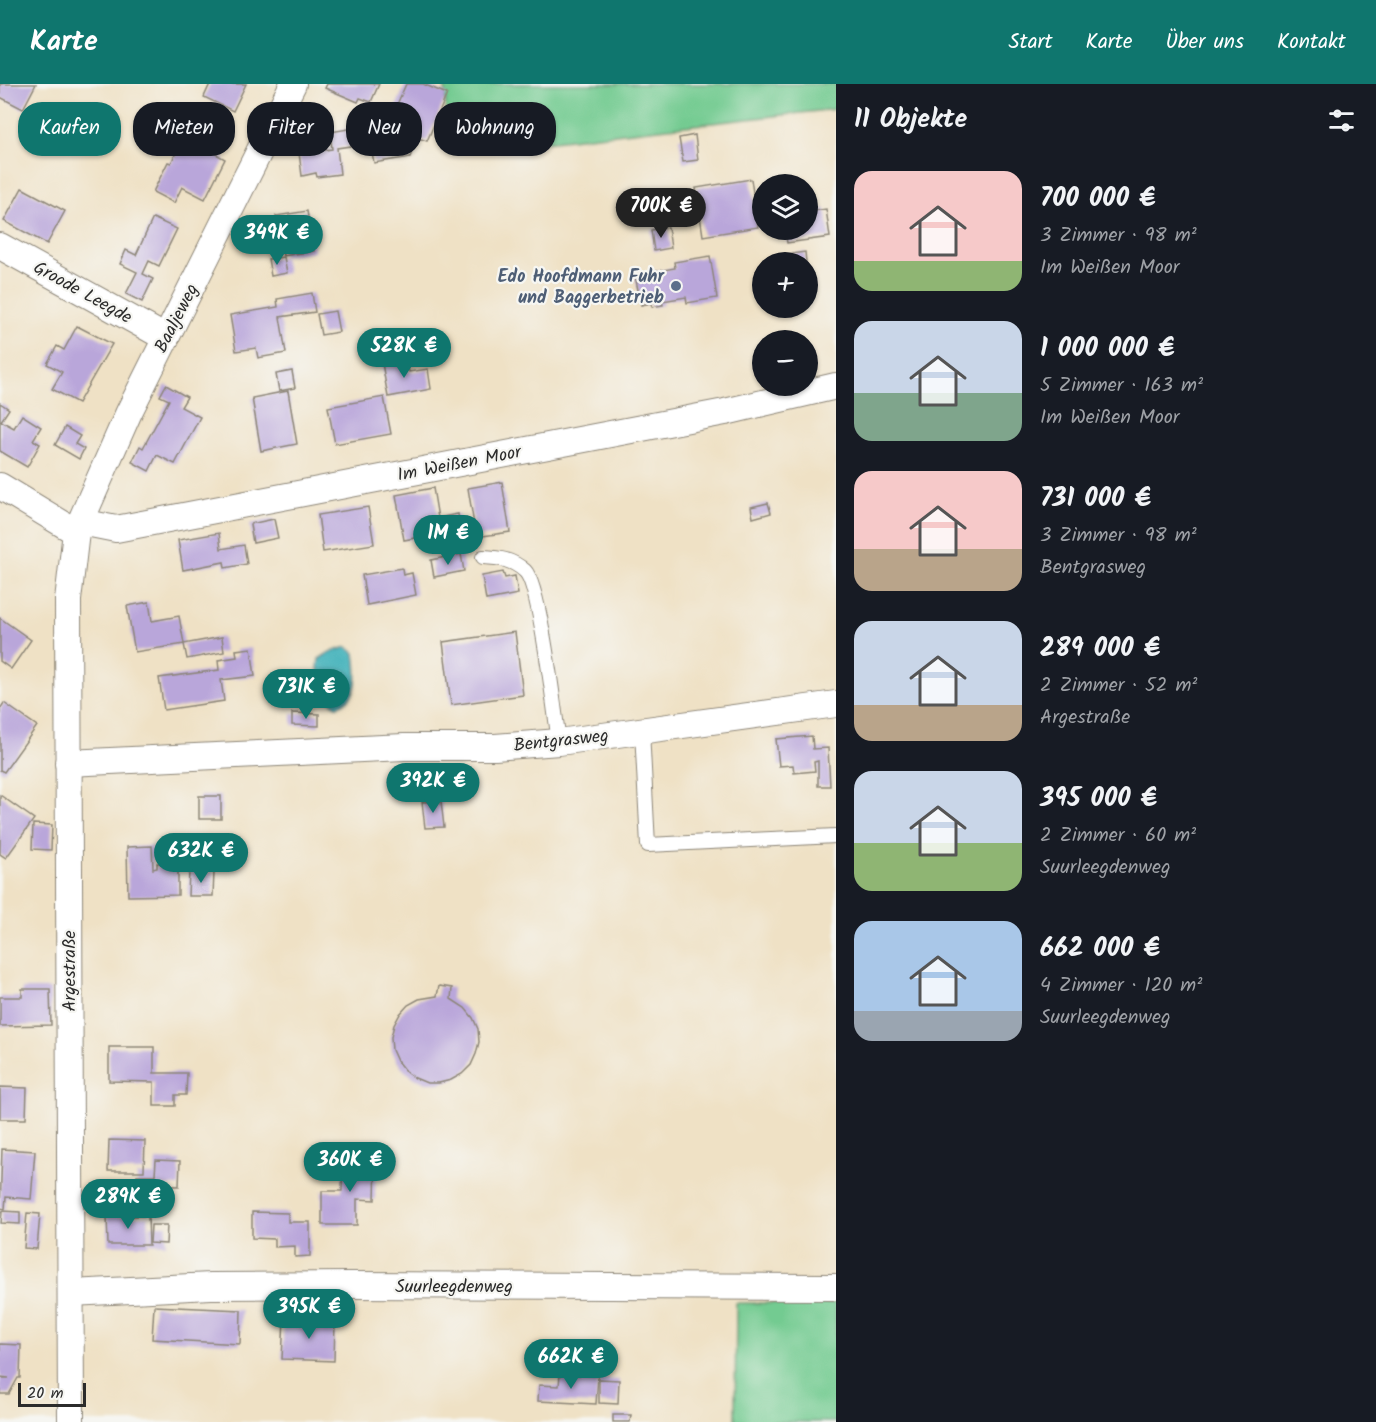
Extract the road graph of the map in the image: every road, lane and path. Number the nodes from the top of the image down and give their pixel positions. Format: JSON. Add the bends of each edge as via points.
{"nodes":[{"id":1,"x":293,"y":84,"type":"edge"},
{"id":2,"x":0,"y":246,"type":"edge"},
{"id":3,"x":166,"y":338,"type":"junction"},
{"id":4,"x":836,"y":386,"type":"edge"},
{"id":5,"x":0,"y":486,"type":"edge"},
{"id":6,"x":78,"y":527,"type":"junction"},
{"id":7,"x":483,"y":557,"type":"dead end"},
{"id":8,"x":836,"y":704,"type":"edge"},
{"id":9,"x":642,"y":730,"type":"junction"},
{"id":10,"x":559,"y":742,"type":"junction"},
{"id":11,"x":68,"y":763,"type":"junction"},
{"id":12,"x":836,"y":836,"type":"edge"},
{"id":13,"x":836,"y":1287,"type":"edge"},
{"id":14,"x":71,"y":1293,"type":"junction"},
{"id":15,"x":71,"y":1422,"type":"edge"}],
"edges":[{"from":1,"to":3,"type":"street","name":"Baaljeweg"},
{"from":2,"to":3,"type":"street","name":"Groode Leegde"},
{"from":3,"to":6,"type":"street","name":"Baaljeweg"},
{"from":4,"to":6,"type":"street","name":"Im Weißen Moor","via":[[714,414],[116,529]]},
{"from":5,"to":6,"type":"street","name":"Im Weißen Moor"},
{"from":6,"to":11,"type":"street","name":"Argestraße","via":[[68,600]]},
{"from":7,"to":10,"type":"lane","via":[[505,558],[527,573],[547,656]]},
{"from":8,"to":9,"type":"street","name":"Bentgrasweg"},
{"from":9,"to":10,"type":"street","name":"Bentgrasweg"},
{"from":9,"to":12,"type":"lane","via":[[648,845]]},
{"from":10,"to":11,"type":"street","name":"Bentgrasweg"},
{"from":11,"to":14,"type":"street","name":"Argestraße"},
{"from":13,"to":14,"type":"street","name":"Suurleegdenweg","via":[[212,1286]]},
{"from":14,"to":15,"type":"street","name":"Argestraße"}]}
